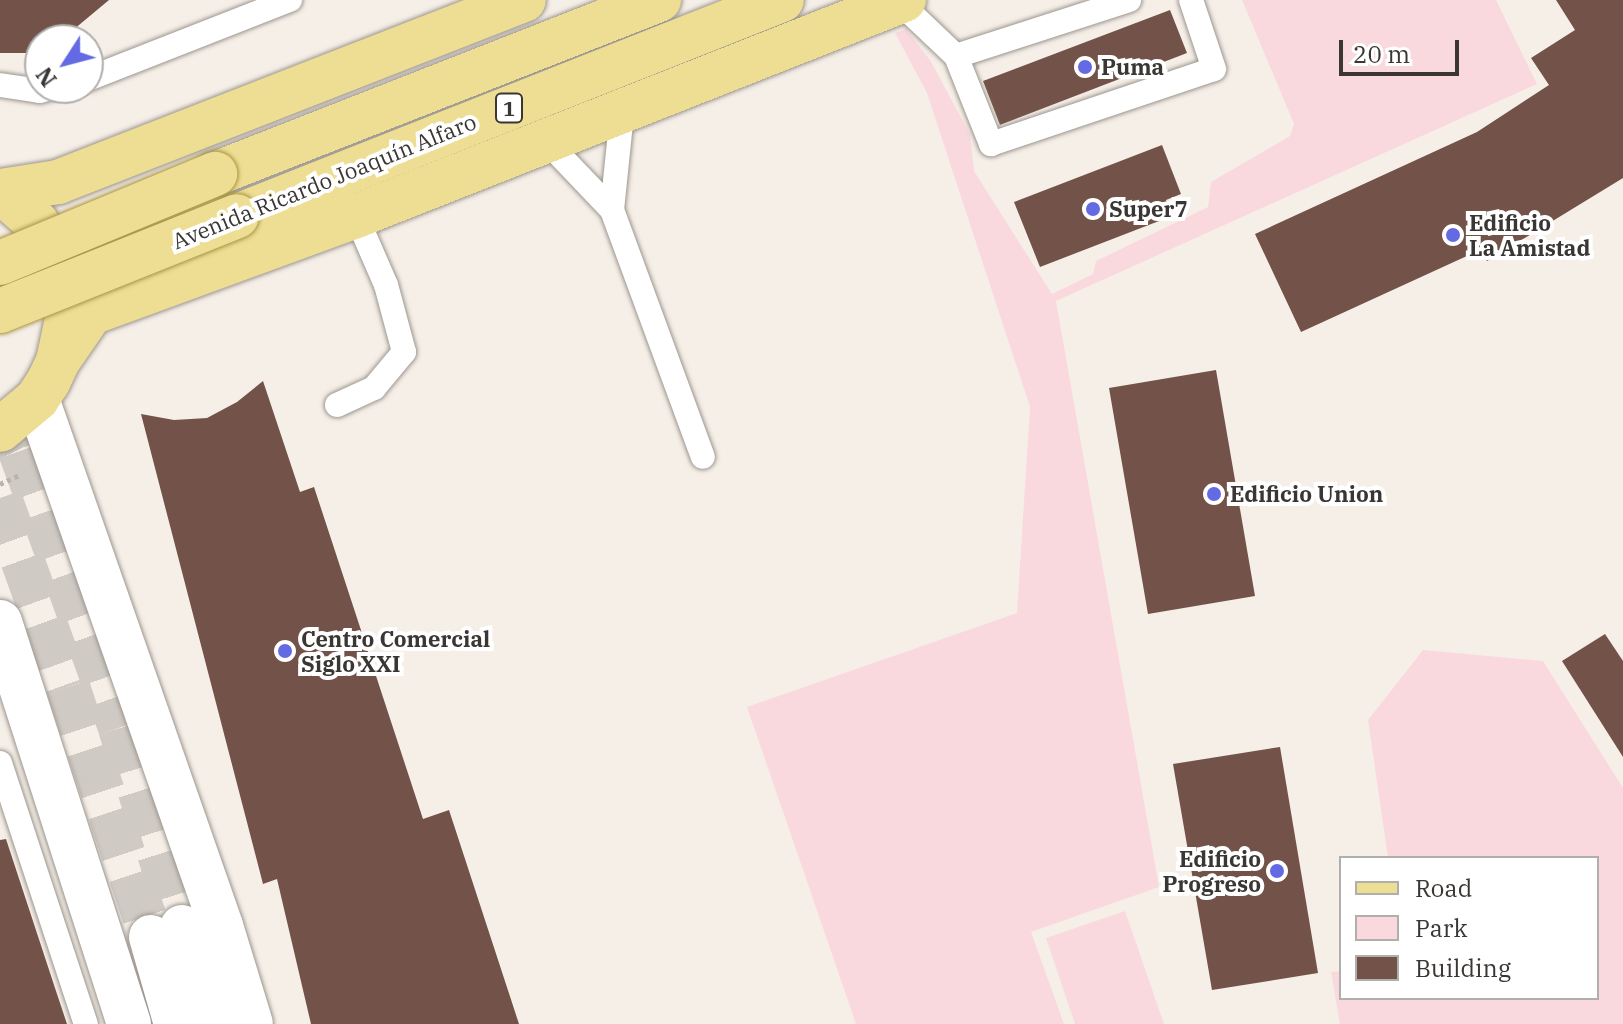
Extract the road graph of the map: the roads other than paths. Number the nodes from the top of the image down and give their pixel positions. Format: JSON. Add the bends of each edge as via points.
{"nodes":[{"id":1,"x":290,"y":0,"type":"edge"},
{"id":2,"x":524,"y":0,"type":"edge"},
{"id":3,"x":659,"y":0,"type":"edge"},
{"id":4,"x":782,"y":0,"type":"edge"},
{"id":5,"x":1129,"y":0,"type":"edge"},
{"id":6,"x":1191,"y":0,"type":"edge"},
{"id":7,"x":902,"y":1,"type":"edge"},
{"id":8,"x":1085,"y":7,"type":"edge"},
{"id":9,"x":956,"y":56,"type":"junction"},
{"id":10,"x":104,"y":73,"type":"edge"},
{"id":11,"x":0,"y":85,"type":"edge"},
{"id":12,"x":24,"y":89,"type":"edge"},
{"id":13,"x":622,"y":113,"type":"junction"},
{"id":14,"x":215,"y":122,"type":"junction"},
{"id":15,"x":547,"y":142,"type":"junction"},
{"id":16,"x":0,"y":191,"type":"edge"},
{"id":17,"x":612,"y":210,"type":"junction"},
{"id":18,"x":356,"y":216,"type":"junction"},
{"id":19,"x":271,"y":248,"type":"junction"},
{"id":20,"x":0,"y":263,"type":"edge"},
{"id":21,"x":0,"y":311,"type":"edge"},
{"id":22,"x":58,"y":361,"type":"junction"},
{"id":23,"x":37,"y":399,"type":"junction"},
{"id":24,"x":337,"y":405,"type":"dead end"},
{"id":25,"x":0,"y":430,"type":"edge"},
{"id":26,"x":703,"y":457,"type":"dead end"},
{"id":27,"x":0,"y":622,"type":"edge"},
{"id":28,"x":0,"y":763,"type":"edge"},
{"id":29,"x":86,"y":1024,"type":"edge"},
{"id":30,"x":129,"y":1024,"type":"edge"},
{"id":31,"x":176,"y":1024,"type":"edge"},
{"id":32,"x":208,"y":1024,"type":"edge"},
{"id":33,"x":251,"y":1024,"type":"edge"}],
"edges":[{"from":1,"to":10,"type":"lane"},
{"from":2,"to":14,"type":"main road"},
{"from":3,"to":20,"type":"main road","name":"Avenida Ricardo Joaquín Alfaro","number":"1","bridge":true},
{"from":4,"to":21,"type":"main road","name":"Avenida Ricardo Joaquín Alfaro","number":"1","bridge":true},
{"from":5,"to":8,"type":"lane"},
{"from":6,"to":9,"type":"lane","via":[[1214,69],[991,144]]},
{"from":7,"to":9,"type":"lane"},
{"from":7,"to":13,"type":"main road"},
{"from":8,"to":9,"type":"lane"},
{"from":11,"to":12,"type":"lane"},
{"from":13,"to":15,"type":"main road"},
{"from":13,"to":17,"type":"lane"},
{"from":14,"to":16,"type":"main road","via":[[58,182]]},
{"from":14,"to":19,"type":"main road","via":[[193,144],[184,174],[189,205],[207,230],[235,244]]},
{"from":15,"to":17,"type":"lane"},
{"from":15,"to":18,"type":"main road"},
{"from":16,"to":22,"type":"main road","via":[[37,223],[60,266],[68,314]]},
{"from":17,"to":26,"type":"lane"},
{"from":18,"to":19,"type":"main road"},
{"from":18,"to":24,"type":"lane","via":[[386,285],[404,352],[374,388]]},
{"from":19,"to":22,"type":"main road","via":[[91,313]]},
{"from":22,"to":23,"type":"main road"},
{"from":23,"to":25,"type":"main road"},
{"from":23,"to":33,"type":"main road"},
{"from":27,"to":30,"type":"main road"},
{"from":28,"to":29,"type":"lane"},
{"from":31,"to":32,"type":"main road","via":[[166,932]]}]}
